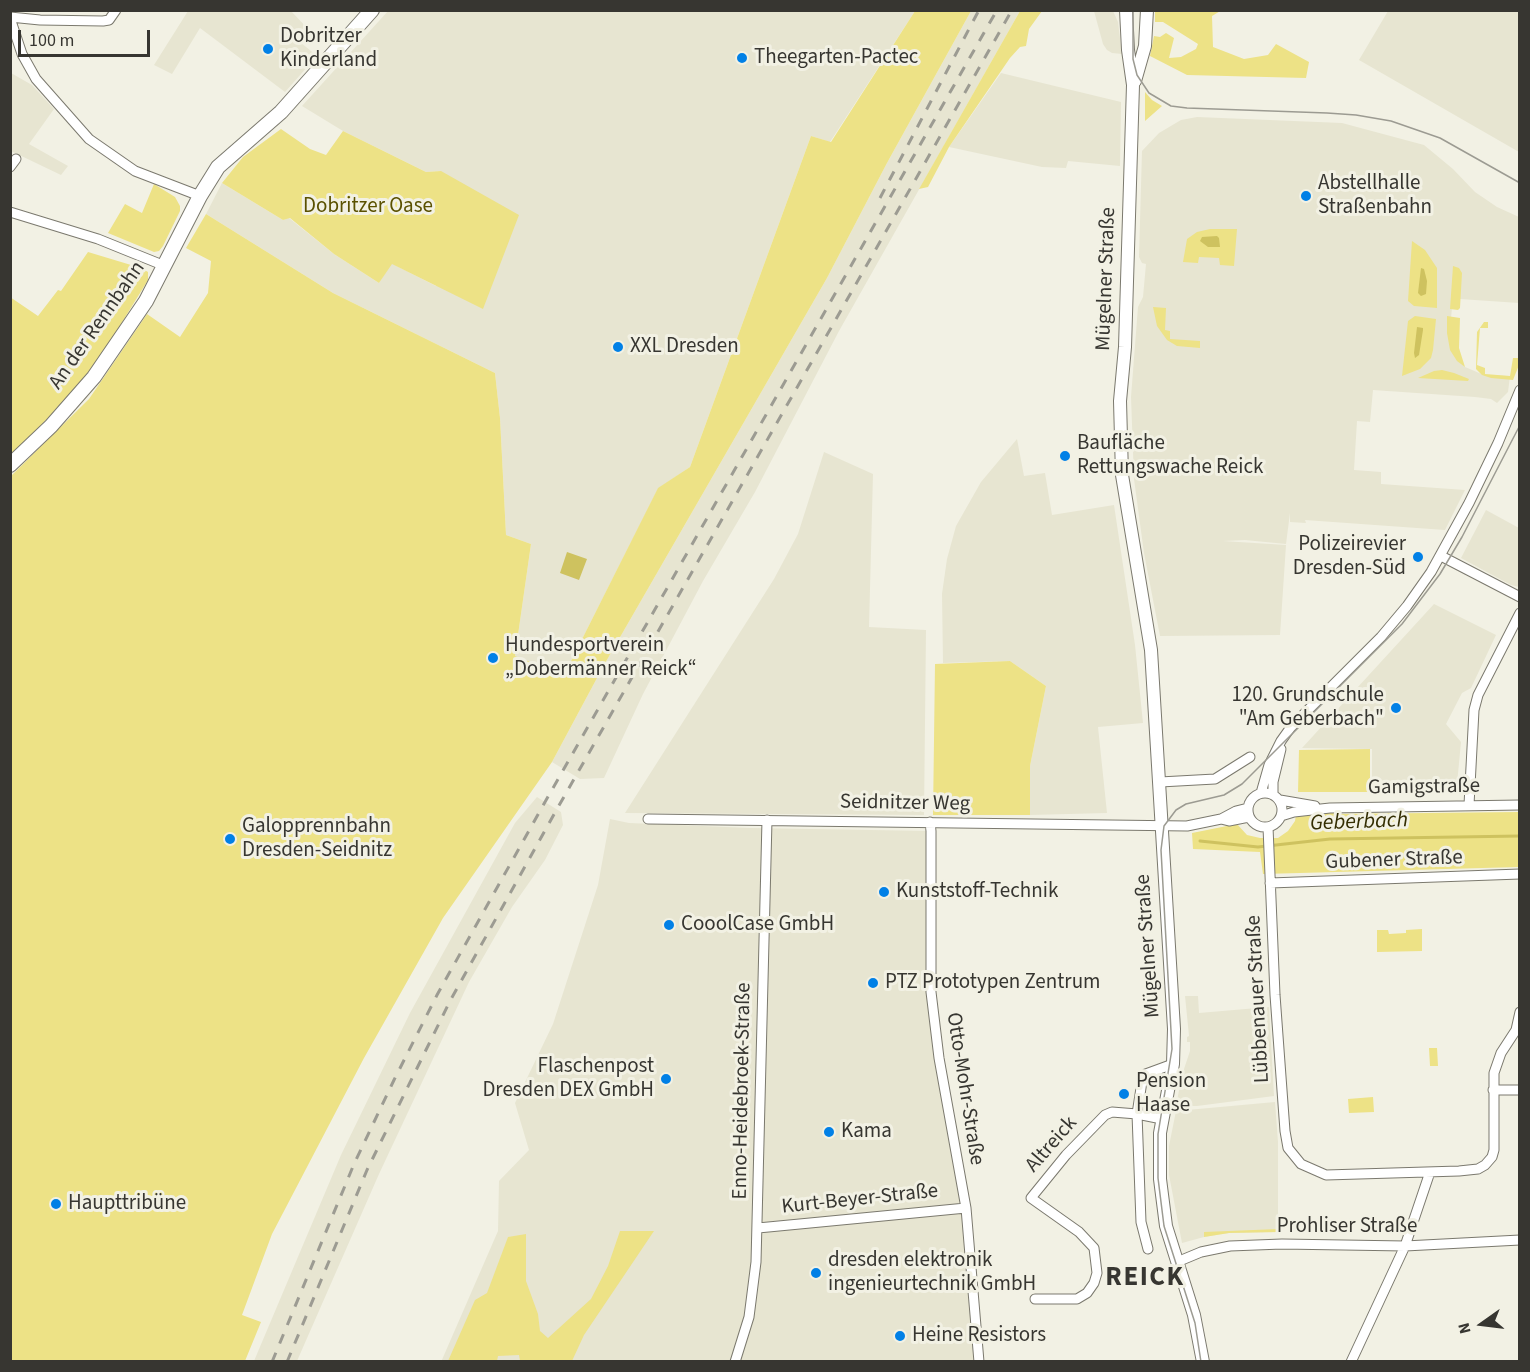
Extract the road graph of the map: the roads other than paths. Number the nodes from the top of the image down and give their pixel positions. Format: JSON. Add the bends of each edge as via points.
{"nodes":[{"id":1,"x":116,"y":10,"type":"edge"},
{"id":2,"x":372,"y":10,"type":"edge"},
{"id":3,"x":1126,"y":10,"type":"edge"},
{"id":4,"x":1147,"y":10,"type":"edge"},
{"id":5,"x":10,"y":17,"type":"edge"},
{"id":6,"x":1133,"y":85,"type":"junction"},
{"id":7,"x":200,"y":196,"type":"junction"},
{"id":8,"x":10,"y":212,"type":"edge"},
{"id":9,"x":165,"y":266,"type":"junction"},
{"id":10,"x":1520,"y":390,"type":"edge"},
{"id":11,"x":10,"y":465,"type":"edge"},
{"id":12,"x":1441,"y":556,"type":"junction"},
{"id":13,"x":1520,"y":597,"type":"edge"},
{"id":14,"x":1520,"y":613,"type":"edge"},
{"id":15,"x":1286,"y":734,"type":"junction"},
{"id":16,"x":1250,"y":757,"type":"dead end"},
{"id":17,"x":1160,"y":782,"type":"junction"},
{"id":18,"x":1261,"y":792,"type":"junction"},
{"id":19,"x":1276,"y":797,"type":"junction"},
{"id":20,"x":1520,"y":805,"type":"edge"},
{"id":21,"x":1469,"y":806,"type":"junction"},
{"id":22,"x":1329,"y":808,"type":"junction"},
{"id":23,"x":1249,"y":812,"type":"junction"},
{"id":24,"x":1281,"y":816,"type":"junction"},
{"id":25,"x":648,"y":819,"type":"dead end"},
{"id":26,"x":767,"y":820,"type":"junction"},
{"id":27,"x":930,"y":822,"type":"junction"},
{"id":28,"x":1162,"y":826,"type":"junction"},
{"id":29,"x":1268,"y":827,"type":"junction"},
{"id":30,"x":1520,"y":874,"type":"edge"},
{"id":31,"x":1270,"y":883,"type":"junction"},
{"id":32,"x":1520,"y":1012,"type":"edge"},
{"id":33,"x":1173,"y":1064,"type":"junction"},
{"id":34,"x":1493,"y":1090,"type":"junction"},
{"id":35,"x":1520,"y":1090,"type":"edge"},
{"id":36,"x":1137,"y":1114,"type":"junction"},
{"id":37,"x":1162,"y":1119,"type":"junction"},
{"id":38,"x":1430,"y":1172,"type":"junction"},
{"id":39,"x":966,"y":1208,"type":"junction"},
{"id":40,"x":758,"y":1228,"type":"junction"},
{"id":41,"x":1520,"y":1240,"type":"edge"},
{"id":42,"x":1405,"y":1246,"type":"junction"},
{"id":43,"x":1148,"y":1250,"type":"dead end"},
{"id":44,"x":1177,"y":1262,"type":"junction"},
{"id":45,"x":1035,"y":1299,"type":"dead end"},
{"id":46,"x":735,"y":1362,"type":"edge"},
{"id":47,"x":979,"y":1362,"type":"edge"},
{"id":48,"x":1203,"y":1362,"type":"edge"},
{"id":49,"x":1351,"y":1362,"type":"edge"}],
"edges":[{"from":1,"to":5,"type":"street","via":[[109,20],[103,21]]},
{"from":2,"to":7,"type":"main road","name":"An der Rennbahn","via":[[280,112],[218,166]]},
{"from":3,"to":6,"type":"street","name":"Mügelner Straße"},
{"from":4,"to":6,"type":"street","name":"Mügelner Straße","via":[[1145,46]]},
{"from":5,"to":7,"type":"street","via":[[22,54],[36,79],[89,139],[135,171]]},
{"from":6,"to":17,"type":"street","name":"Mügelner Straße","via":[[1120,401],[1122,475],[1151,650]]},
{"from":7,"to":9,"type":"main road","name":"An der Rennbahn"},
{"from":8,"to":9,"type":"street","via":[[98,239]]},
{"from":9,"to":11,"type":"main road","name":"An der Rennbahn","via":[[146,301],[80,394]]},
{"from":10,"to":12,"type":"street"},
{"from":12,"to":13,"type":"street"},
{"from":12,"to":15,"type":"street","via":[[1381,637]]},
{"from":14,"to":21,"type":"street","via":[[1474,710]]},
{"from":15,"to":18,"type":"street","via":[[1269,765]]},
{"from":15,"to":19,"type":"street","via":[[1279,756]]},
{"from":16,"to":17,"type":"street","via":[[1215,779]]},
{"from":17,"to":28,"type":"street","name":"Mügelner Straße"},
{"from":18,"to":19,"type":"street","name":"Gamigstraße"},
{"from":18,"to":23,"type":"street","via":[[1252,798]]},
{"from":19,"to":22,"type":"street","name":"Gamigstraße"},
{"from":19,"to":24,"type":"street","via":[[1282,805]]},
{"from":20,"to":21,"type":"street","name":"Gamigstraße"},
{"from":21,"to":22,"type":"street","name":"Gamigstraße"},
{"from":22,"to":24,"type":"street","name":"Gamigstraße"},
{"from":23,"to":28,"type":"street","via":[[1236,811],[1221,819],[1186,826]]},
{"from":23,"to":29,"type":"street","via":[[1257,825]]},
{"from":24,"to":29,"type":"street","name":"Gamigstraße"},
{"from":25,"to":26,"type":"street","name":"Seidnitzer Weg"},
{"from":26,"to":27,"type":"street","name":"Seidnitzer Weg"},
{"from":26,"to":40,"type":"street","name":"Enno-Heidebroek-Straße"},
{"from":27,"to":28,"type":"street","name":"Seidnitzer Weg"},
{"from":27,"to":39,"type":"street","name":"Otto-Mohr-Straße","via":[[931,992]]},
{"from":28,"to":33,"type":"street","name":"Mügelner Straße"},
{"from":29,"to":31,"type":"street","name":"Lübbenauer Straße"},
{"from":30,"to":31,"type":"street","name":"Gubener Straße"},
{"from":31,"to":38,"type":"street","name":"Lübbenauer Straße","via":[[1288,1148],[1301,1164],[1326,1175]]},
{"from":32,"to":34,"type":"street","via":[[1516,1030],[1496,1065]]},
{"from":33,"to":36,"type":"street","via":[[1143,1075]]},
{"from":33,"to":37,"type":"street"},
{"from":34,"to":35,"type":"street"},
{"from":34,"to":38,"type":"street","via":[[1492,1157],[1478,1169]]},
{"from":36,"to":37,"type":"street","name":"Altreick"},
{"from":36,"to":43,"type":"street","via":[[1141,1222]]},
{"from":36,"to":45,"type":"street","name":"Altreick","via":[[1105,1115],[1031,1198],[1094,1248],[1097,1273],[1087,1293],[1077,1299]]},
{"from":37,"to":44,"type":"street","via":[[1162,1204]]},
{"from":38,"to":42,"type":"street"},
{"from":39,"to":40,"type":"street","name":"Kurt-Beyer-Straße"},
{"from":39,"to":47,"type":"street","name":"Otto-Mohr-Straße"},
{"from":40,"to":46,"type":"street","name":"Enno-Heidebroek-Straße","via":[[749,1317]]},
{"from":41,"to":42,"type":"street","name":"Prohliser Straße"},
{"from":42,"to":44,"type":"street","name":"Prohliser Straße","via":[[1230,1246]]},
{"from":42,"to":49,"type":"street"},
{"from":44,"to":48,"type":"street"}]}
